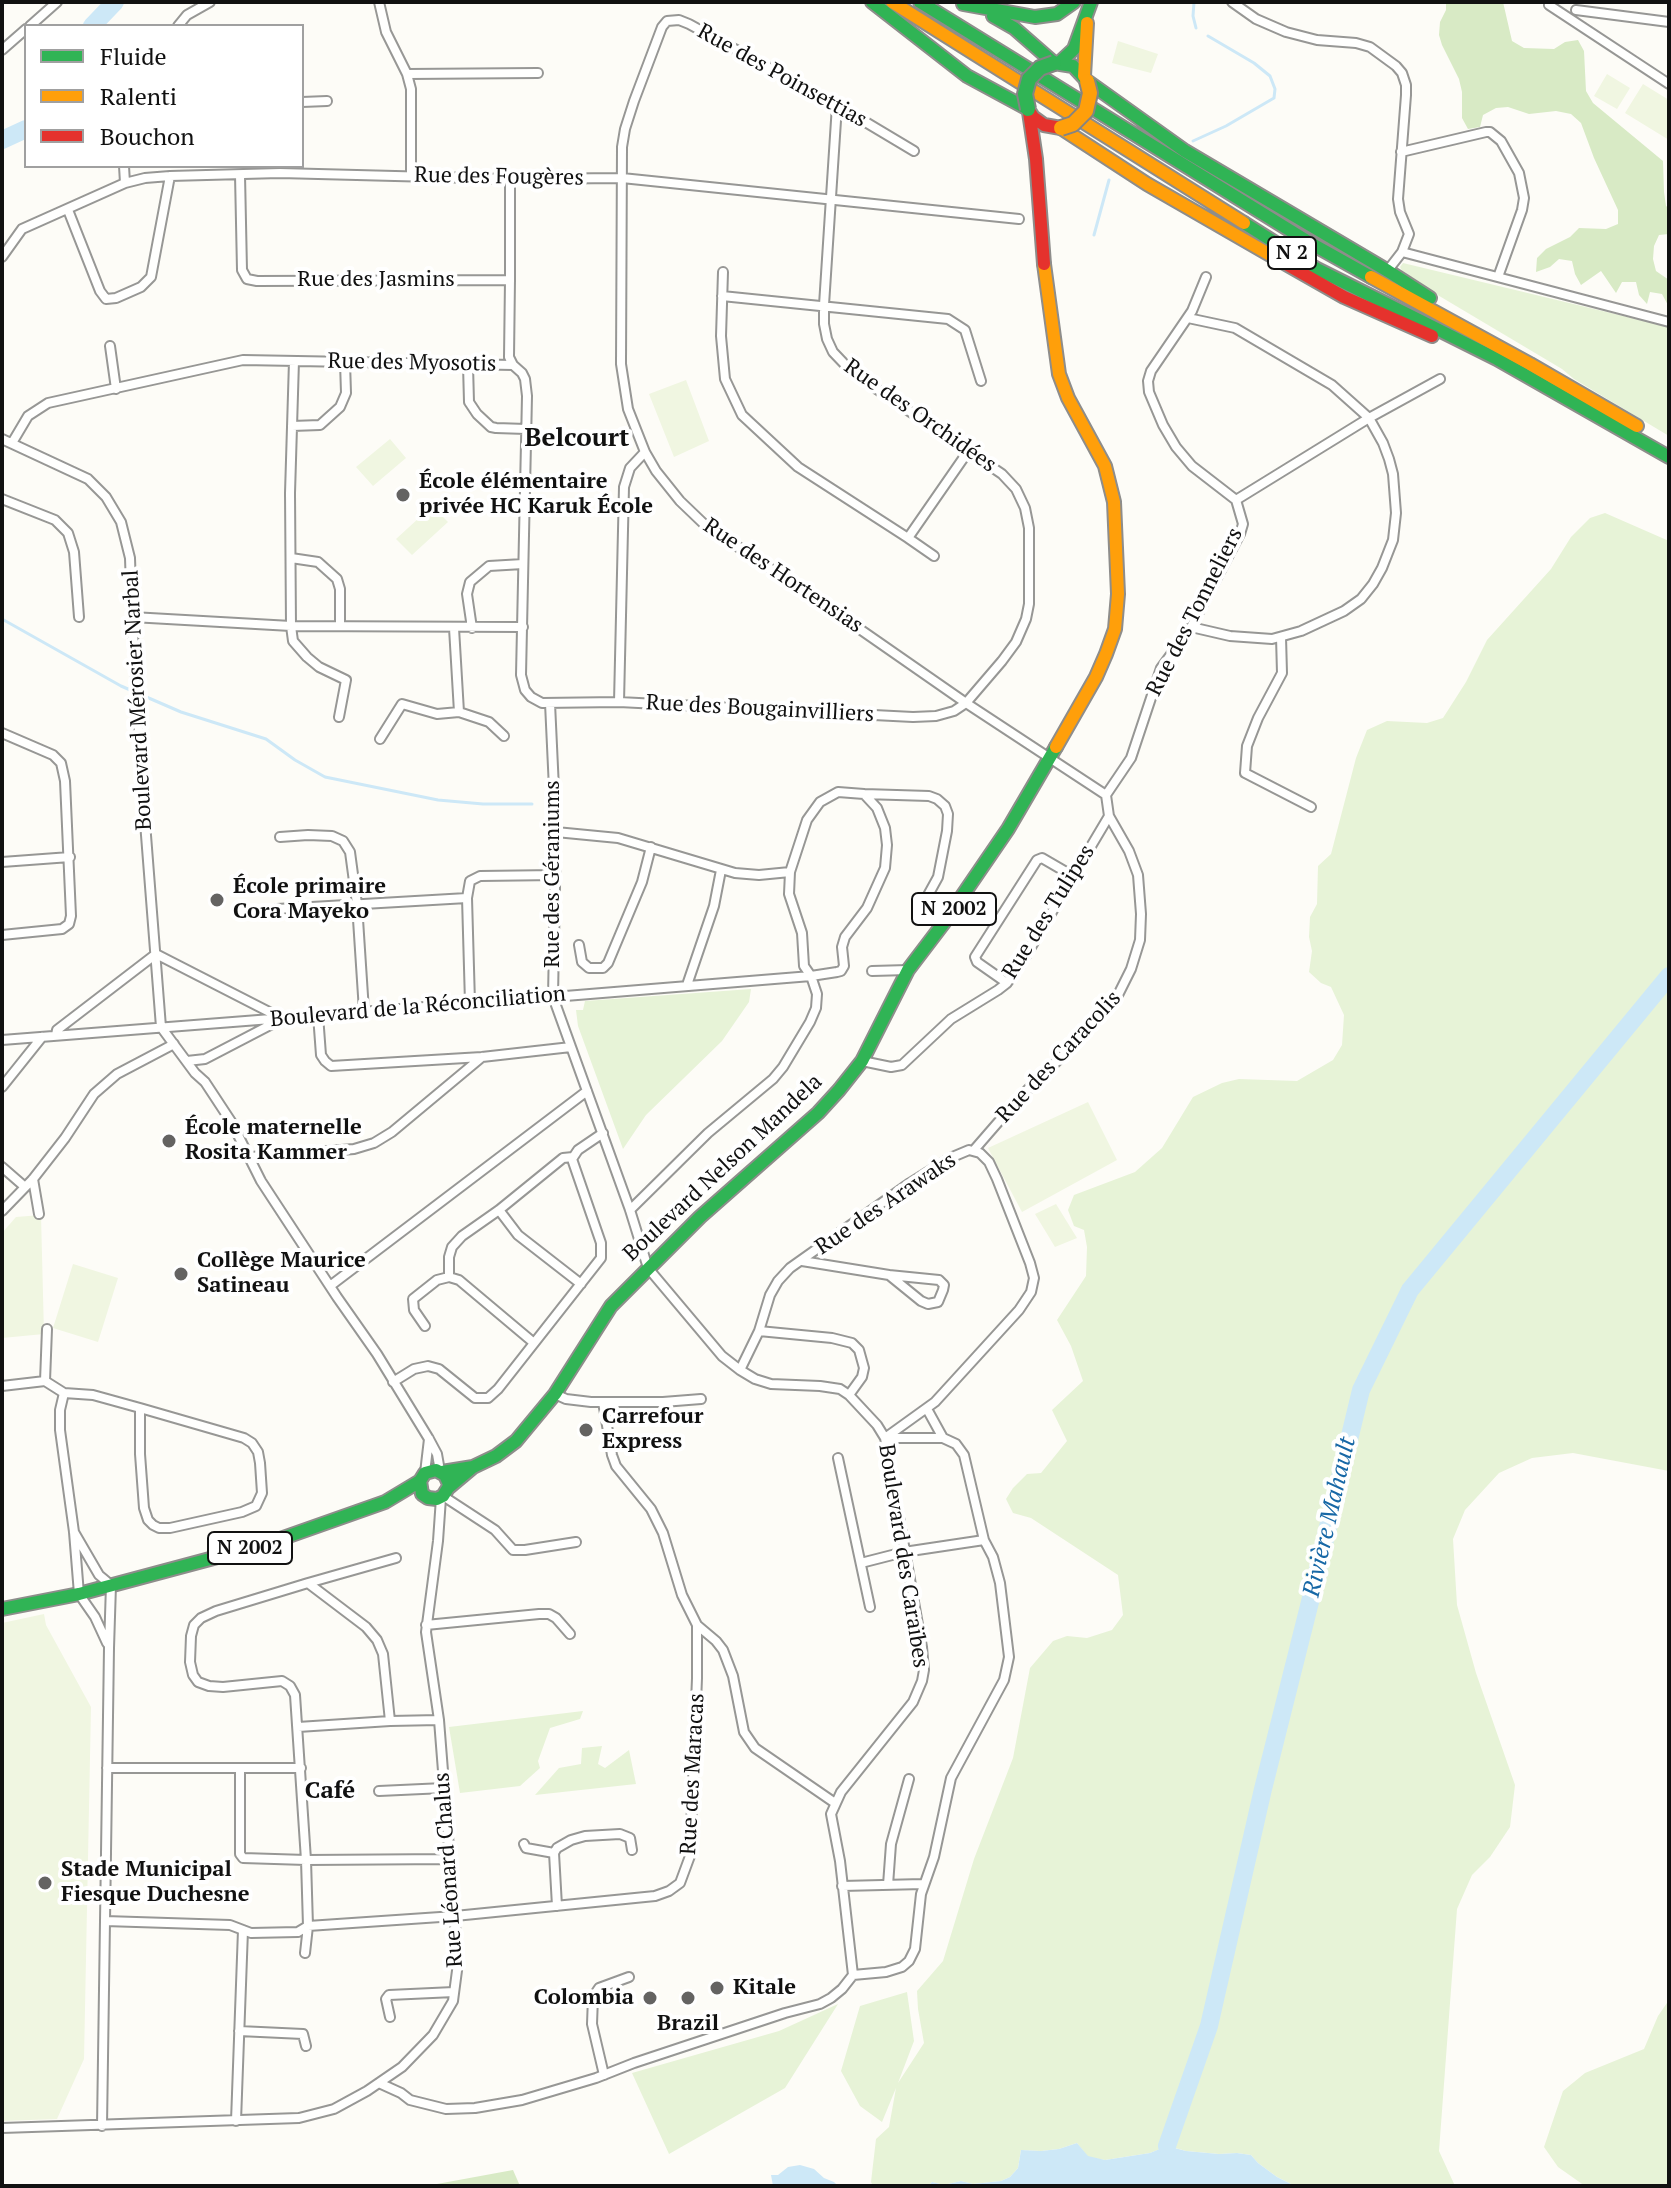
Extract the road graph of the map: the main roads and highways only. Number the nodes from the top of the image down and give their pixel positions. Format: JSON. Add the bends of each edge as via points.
{"nodes":[{"id":1,"x":872,"y":2,"type":"edge"},
{"id":2,"x":892,"y":2,"type":"edge"},
{"id":3,"x":920,"y":2,"type":"edge"},
{"id":4,"x":1074,"y":2,"type":"edge"},
{"id":5,"x":961,"y":3,"type":"edge"},
{"id":6,"x":1088,"y":9,"type":"edge"},
{"id":7,"x":1056,"y":63,"type":"junction"},
{"id":8,"x":1085,"y":79,"type":"junction"},
{"id":9,"x":1029,"y":110,"type":"junction"},
{"id":10,"x":1059,"y":128,"type":"junction"},
{"id":11,"x":1036,"y":159,"type":"junction"},
{"id":12,"x":1499,"y":354,"type":"junction"},
{"id":13,"x":1669,"y":445,"type":"edge"},
{"id":14,"x":1669,"y":457,"type":"edge"},
{"id":15,"x":473,"y":1467,"type":"junction"},
{"id":16,"x":431,"y":1475,"type":"junction"},
{"id":17,"x":437,"y":1496,"type":"junction"},
{"id":18,"x":385,"y":1502,"type":"junction"},
{"id":19,"x":2,"y":1609,"type":"edge"}],
"edges":[{"from":1,"to":9,"type":"main road","via":[[967,76]]},
{"from":2,"to":12,"type":"main road","number":"N 2","via":[[1317,269]]},
{"from":3,"to":12,"type":"main road","number":"N 2"},
{"from":4,"to":5,"type":"main road","via":[[1057,14],[1035,17]]},
{"from":5,"to":7,"type":"main road","via":[[1005,22]]},
{"from":6,"to":7,"type":"main road","via":[[1074,49]]},
{"from":6,"to":8,"type":"main road"},
{"from":7,"to":8,"type":"main road","via":[[1073,66]]},
{"from":7,"to":9,"type":"main road","bridge":true,"via":[[1029,79]]},
{"from":8,"to":10,"type":"main road","bridge":true,"via":[[1090,99],[1086,111],[1073,124]]},
{"from":8,"to":12,"type":"main road","via":[[1185,151],[1487,334]]},
{"from":9,"to":10,"type":"main road","via":[[1044,125]]},
{"from":9,"to":11,"type":"main road","name":"Boulevard Nelson Mandela","number":"N 2002"},
{"from":10,"to":11,"type":"main road","via":[[1048,136]]},
{"from":10,"to":12,"type":"main road","via":[[1344,297],[1438,338]]},
{"from":11,"to":15,"type":"main road","name":"Boulevard Nelson Mandela","number":"N 2002","via":[[1059,374],[1105,466],[1114,502],[1118,594],[1106,654],[1008,829],[908,970],[862,1061],[818,1113],[700,1217],[611,1306],[555,1394],[516,1441]]},
{"from":12,"to":13,"type":"main road","number":"N 2"},
{"from":12,"to":14,"type":"main road","number":"N 2"},
{"from":15,"to":16,"type":"main road","name":"Boulevard Nelson Mandela","number":"N 2002"},
{"from":15,"to":17,"type":"main road","name":"Boulevard Nelson Mandela","number":"N 2002"},
{"from":16,"to":17,"type":"main road","via":[[420,1490]]},
{"from":16,"to":17,"type":"main road","via":[[448,1479]]},
{"from":16,"to":18,"type":"main road","name":"Boulevard Nelson Mandela","number":"N 2002"},
{"from":17,"to":18,"type":"main road","name":"Boulevard Nelson Mandela","number":"N 2002"},
{"from":18,"to":19,"type":"main road","name":"Boulevard Nelson Mandela","number":"N 2002","via":[[266,1544]]}]}
